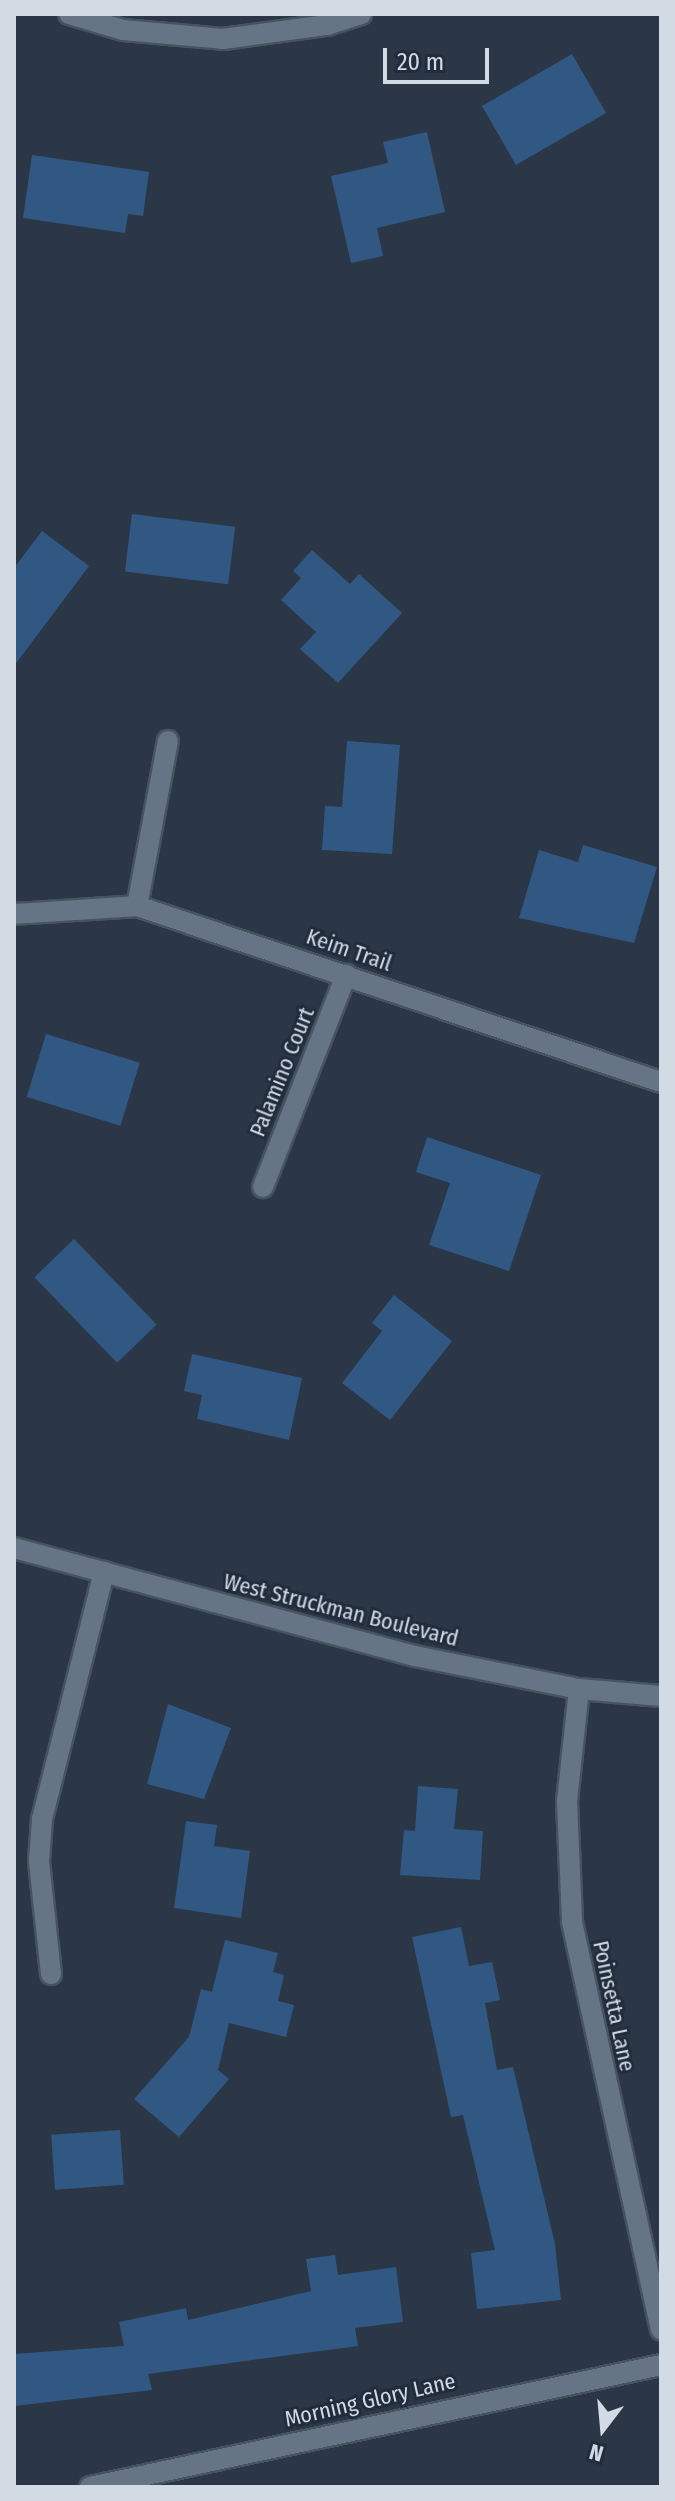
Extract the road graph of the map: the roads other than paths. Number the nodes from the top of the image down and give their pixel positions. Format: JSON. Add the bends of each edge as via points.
{"nodes":[{"id":1,"x":69,"y":14,"type":"edge"},
{"id":2,"x":361,"y":14,"type":"edge"},
{"id":3,"x":168,"y":741,"type":"dead end"},
{"id":4,"x":137,"y":906,"type":"junction"},
{"id":5,"x":14,"y":914,"type":"edge"},
{"id":6,"x":346,"y":975,"type":"junction"},
{"id":7,"x":661,"y":1082,"type":"edge"},
{"id":8,"x":263,"y":1187,"type":"dead end"},
{"id":9,"x":14,"y":1548,"type":"edge"},
{"id":10,"x":104,"y":1572,"type":"junction"},
{"id":11,"x":579,"y":1689,"type":"junction"},
{"id":12,"x":661,"y":1696,"type":"edge"},
{"id":13,"x":51,"y":1974,"type":"dead end"},
{"id":14,"x":661,"y":2329,"type":"edge"},
{"id":15,"x":661,"y":2365,"type":"edge"},
{"id":16,"x":90,"y":2487,"type":"edge"}],
"edges":[{"from":1,"to":2,"type":"street","via":[[123,30],[223,39],[327,25]]},
{"from":3,"to":4,"type":"street"},
{"from":4,"to":5,"type":"street","name":"Keim Trail"},
{"from":4,"to":6,"type":"street","name":"Keim Trail"},
{"from":6,"to":7,"type":"street","name":"Keim Trail"},
{"from":6,"to":8,"type":"street","name":"Palamino Court"},
{"from":9,"to":10,"type":"street","name":"West Struckman Boulevard"},
{"from":10,"to":11,"type":"street","name":"West Struckman Boulevard","via":[[415,1656]]},
{"from":10,"to":13,"type":"street","via":[[42,1819],[39,1861]]},
{"from":11,"to":12,"type":"street","name":"West Struckman Boulevard"},
{"from":11,"to":14,"type":"street","name":"Poinsetta Lane","via":[[567,1801],[572,1922]]},
{"from":15,"to":16,"type":"street","name":"Morning Glory Lane"}]}
